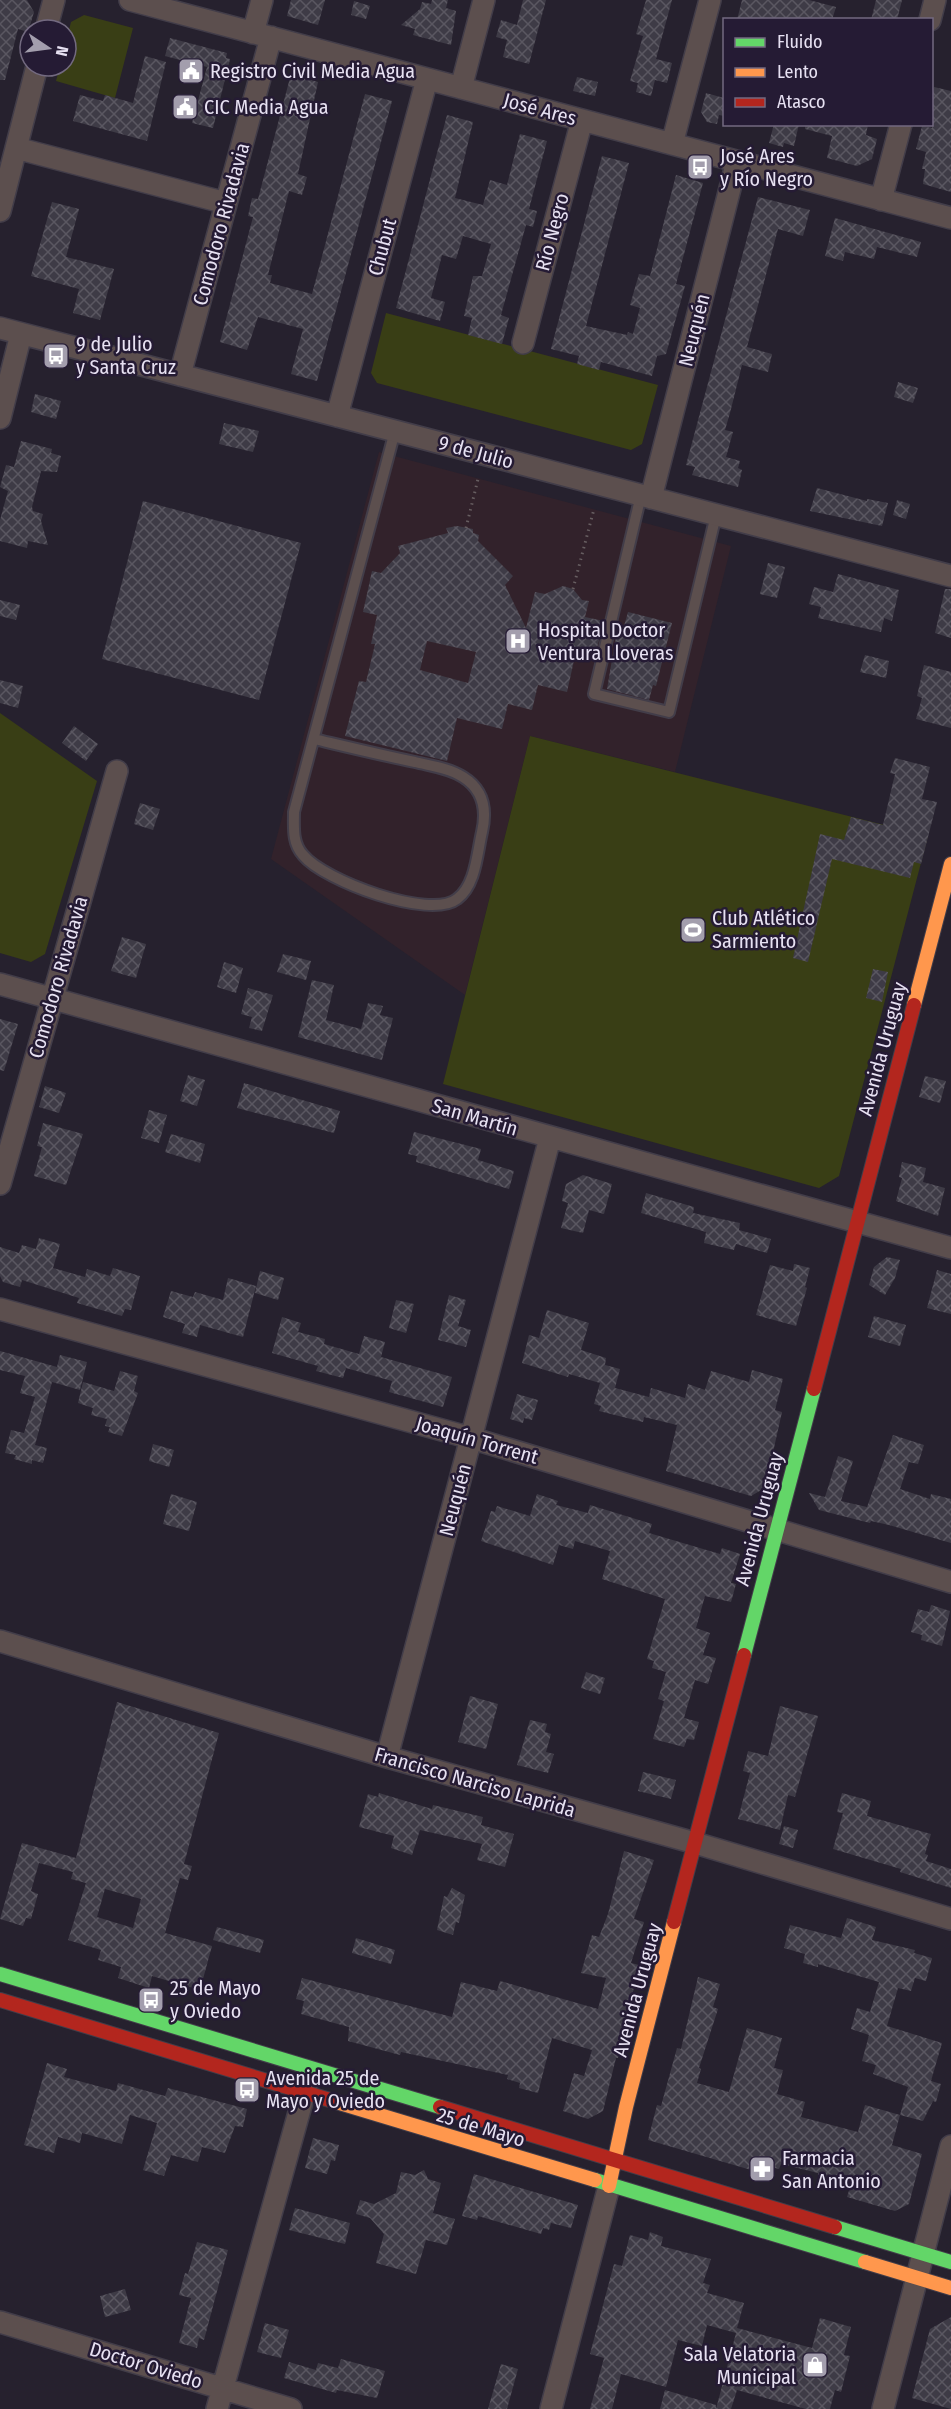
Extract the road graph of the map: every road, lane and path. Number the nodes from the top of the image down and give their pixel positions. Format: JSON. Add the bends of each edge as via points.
{"nodes":[{"id":1,"x":54,"y":0,"type":"edge"},
{"id":2,"x":130,"y":0,"type":"edge"},
{"id":3,"x":262,"y":0,"type":"edge"},
{"id":4,"x":484,"y":0,"type":"edge"},
{"id":5,"x":710,"y":0,"type":"edge"},
{"id":6,"x":935,"y":0,"type":"edge"},
{"id":7,"x":49,"y":18,"type":"edge"},
{"id":8,"x":930,"y":18,"type":"edge"},
{"id":9,"x":262,"y":35,"type":"junction"},
{"id":10,"x":34,"y":78,"type":"edge"},
{"id":11,"x":427,"y":79,"type":"junction"},
{"id":12,"x":461,"y":88,"type":"junction"},
{"id":13,"x":582,"y":120,"type":"junction"},
{"id":14,"x":901,"y":126,"type":"edge"},
{"id":15,"x":672,"y":144,"type":"junction"},
{"id":16,"x":16,"y":148,"type":"junction"},
{"id":17,"x":736,"y":161,"type":"junction"},
{"id":18,"x":881,"y":200,"type":"junction"},
{"id":19,"x":226,"y":203,"type":"junction"},
{"id":20,"x":0,"y":211,"type":"edge"},
{"id":21,"x":951,"y":218,"type":"edge"},
{"id":22,"x":0,"y":328,"type":"edge"},
{"id":23,"x":21,"y":333,"type":"junction"},
{"id":24,"x":523,"y":344,"type":"dead end"},
{"id":25,"x":180,"y":375,"type":"junction"},
{"id":26,"x":336,"y":416,"type":"junction"},
{"id":27,"x":0,"y":418,"type":"edge"},
{"id":28,"x":395,"y":431,"type":"junction"},
{"id":29,"x":478,"y":479,"type":"dead end"},
{"id":30,"x":646,"y":496,"type":"junction"},
{"id":31,"x":594,"y":509,"type":"dead end"},
{"id":32,"x":716,"y":515,"type":"junction"},
{"id":33,"x":466,"y":528,"type":"dead end"},
{"id":34,"x":951,"y":576,"type":"edge"},
{"id":35,"x":573,"y":589,"type":"dead end"},
{"id":36,"x":314,"y":739,"type":"junction"},
{"id":37,"x":117,"y":771,"type":"dead end"},
{"id":38,"x":951,"y":864,"type":"edge"},
{"id":39,"x":945,"y":909,"type":"edge"},
{"id":40,"x":0,"y":984,"type":"edge"},
{"id":41,"x":52,"y":1000,"type":"junction"},
{"id":42,"x":550,"y":1138,"type":"junction"},
{"id":43,"x":0,"y":1184,"type":"edge"},
{"id":44,"x":857,"y":1223,"type":"junction"},
{"id":45,"x":951,"y":1248,"type":"edge"},
{"id":46,"x":0,"y":1309,"type":"edge"},
{"id":47,"x":471,"y":1437,"type":"junction"},
{"id":48,"x":777,"y":1529,"type":"junction"},
{"id":49,"x":951,"y":1582,"type":"edge"},
{"id":50,"x":0,"y":1641,"type":"edge"},
{"id":51,"x":387,"y":1757,"type":"junction"},
{"id":52,"x":695,"y":1843,"type":"junction"},
{"id":53,"x":951,"y":1920,"type":"edge"},
{"id":54,"x":0,"y":1974,"type":"edge"},
{"id":55,"x":0,"y":2000,"type":"edge"},
{"id":56,"x":310,"y":2069,"type":"junction"},
{"id":57,"x":304,"y":2093,"type":"junction"},
{"id":58,"x":951,"y":2146,"type":"edge"},
{"id":59,"x":614,"y":2161,"type":"junction"},
{"id":60,"x":609,"y":2186,"type":"junction"},
{"id":61,"x":923,"y":2254,"type":"junction"},
{"id":62,"x":951,"y":2262,"type":"edge"},
{"id":63,"x":917,"y":2277,"type":"junction"},
{"id":64,"x":951,"y":2288,"type":"edge"},
{"id":65,"x":0,"y":2322,"type":"edge"},
{"id":66,"x":223,"y":2388,"type":"junction"},
{"id":67,"x":217,"y":2409,"type":"edge"},
{"id":68,"x":291,"y":2409,"type":"edge"},
{"id":69,"x":550,"y":2409,"type":"edge"},
{"id":70,"x":883,"y":2409,"type":"edge"}],
"edges":[{"from":1,"to":7,"type":"street"},
{"from":2,"to":9,"type":"street","name":"José Ares"},
{"from":3,"to":9,"type":"street","name":"Comodoro Rivadavia"},
{"from":4,"to":12,"type":"street"},
{"from":5,"to":15,"type":"street"},
{"from":6,"to":8,"type":"street"},
{"from":9,"to":11,"type":"street","name":"José Ares"},
{"from":9,"to":19,"type":"street","name":"Comodoro Rivadavia"},
{"from":10,"to":16,"type":"street"},
{"from":11,"to":12,"type":"street","name":"José Ares"},
{"from":11,"to":26,"type":"street","name":"Chubut"},
{"from":12,"to":13,"type":"street","name":"José Ares"},
{"from":13,"to":15,"type":"street","name":"José Ares"},
{"from":13,"to":24,"type":"street","name":"Río Negro"},
{"from":14,"to":18,"type":"street"},
{"from":15,"to":17,"type":"street","name":"José Ares"},
{"from":16,"to":19,"type":"street"},
{"from":16,"to":20,"type":"street"},
{"from":17,"to":18,"type":"street","name":"José Ares"},
{"from":17,"to":30,"type":"street","name":"Neuquén"},
{"from":18,"to":21,"type":"street","name":"José Ares"},
{"from":19,"to":25,"type":"street","name":"Comodoro Rivadavia"},
{"from":22,"to":23,"type":"street","name":"9 de Julio"},
{"from":23,"to":25,"type":"street","name":"9 de Julio"},
{"from":23,"to":27,"type":"street"},
{"from":25,"to":26,"type":"street","name":"9 de Julio"},
{"from":26,"to":28,"type":"street","name":"9 de Julio"},
{"from":28,"to":30,"type":"street","name":"9 de Julio"},
{"from":28,"to":36,"type":"lane"},
{"from":29,"to":33,"type":"path"},
{"from":30,"to":32,"type":"street","name":"9 de Julio"},
{"from":30,"to":32,"type":"lane","via":[[594,694],[669,712]]},
{"from":31,"to":35,"type":"path"},
{"from":32,"to":34,"type":"street","name":"9 de Julio"},
{"from":36,"to":36,"type":"lane","via":[[294,812],[296,843],[303,855],[341,882],[364,891],[424,905],[443,906],[457,899],[471,879],[486,813],[474,786],[450,771]]},
{"from":37,"to":41,"type":"street","name":"Comodoro Rivadavia"},
{"from":38,"to":39,"type":"main road","name":"Avenida Uruguay"},
{"from":39,"to":44,"type":"main road","name":"Avenida Uruguay"},
{"from":40,"to":41,"type":"street","name":"San Martín"},
{"from":41,"to":42,"type":"street","name":"San Martín"},
{"from":41,"to":43,"type":"street","name":"Comodoro Rivadavia"},
{"from":42,"to":44,"type":"street","name":"San Martín"},
{"from":42,"to":47,"type":"street","name":"Neuquén"},
{"from":44,"to":45,"type":"street","name":"San Martín"},
{"from":44,"to":48,"type":"main road","name":"Avenida Uruguay"},
{"from":46,"to":47,"type":"street","name":"Joaquín Torrent"},
{"from":47,"to":48,"type":"street","name":"Joaquín Torrent"},
{"from":47,"to":51,"type":"street","name":"Neuquén"},
{"from":48,"to":49,"type":"street","name":"Joaquín Torrent"},
{"from":48,"to":52,"type":"main road","name":"Avenida Uruguay"},
{"from":50,"to":51,"type":"street","name":"Francisco Narciso Laprida"},
{"from":51,"to":52,"type":"street","name":"Francisco Narciso Laprida"},
{"from":52,"to":53,"type":"street","name":"Francisco Narciso Laprida"},
{"from":52,"to":59,"type":"main road","name":"Avenida Uruguay"},
{"from":54,"to":56,"type":"main road","name":"25 de Mayo"},
{"from":55,"to":57,"type":"main road","name":"25 de Mayo"},
{"from":56,"to":57,"type":"street"},
{"from":56,"to":59,"type":"main road","name":"25 de Mayo"},
{"from":57,"to":60,"type":"main road","name":"25 de Mayo"},
{"from":57,"to":66,"type":"street"},
{"from":58,"to":61,"type":"street"},
{"from":59,"to":60,"type":"main road","name":"Avenida Uruguay"},
{"from":59,"to":61,"type":"main road","name":"25 de Mayo"},
{"from":60,"to":63,"type":"main road","name":"25 de Mayo"},
{"from":60,"to":69,"type":"street"},
{"from":61,"to":62,"type":"main road","name":"25 de Mayo"},
{"from":61,"to":63,"type":"street"},
{"from":63,"to":64,"type":"main road","name":"25 de Mayo"},
{"from":63,"to":70,"type":"street"},
{"from":65,"to":66,"type":"street","name":"Doctor Oviedo"},
{"from":66,"to":67,"type":"street"},
{"from":66,"to":68,"type":"street","name":"Doctor Oviedo"}]}
